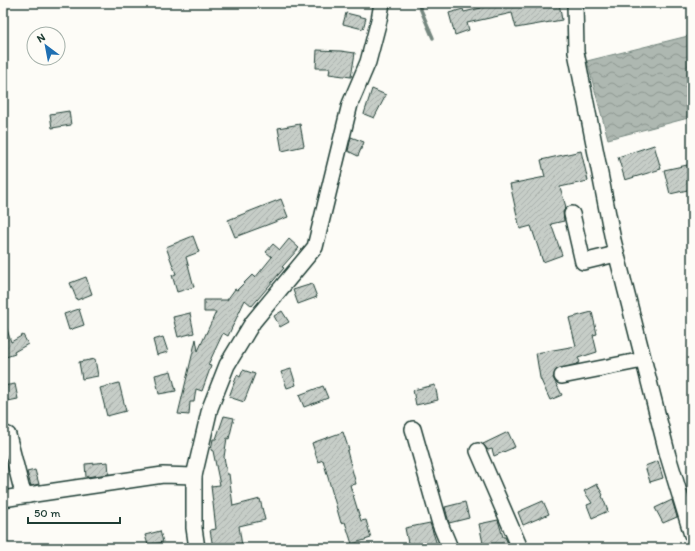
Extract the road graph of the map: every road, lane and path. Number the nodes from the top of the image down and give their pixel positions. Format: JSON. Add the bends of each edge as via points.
{"nodes":[{"id":1,"x":382,"y":3,"type":"edge"},
{"id":2,"x":575,"y":3,"type":"edge"},
{"id":3,"x":572,"y":214,"type":"dead end"},
{"id":4,"x":616,"y":254,"type":"junction"},
{"id":5,"x":643,"y":360,"type":"junction"},
{"id":6,"x":562,"y":376,"type":"dead end"},
{"id":7,"x":413,"y":429,"type":"dead end"},
{"id":8,"x":3,"y":433,"type":"edge"},
{"id":9,"x":478,"y":451,"type":"dead end"},
{"id":10,"x":194,"y":476,"type":"junction"},
{"id":11,"x":28,"y":495,"type":"junction"},
{"id":12,"x":3,"y":499,"type":"edge"},
{"id":13,"x":692,"y":535,"type":"edge"},
{"id":14,"x":197,"y":548,"type":"edge"},
{"id":15,"x":450,"y":548,"type":"edge"},
{"id":16,"x":520,"y":548,"type":"edge"}],
"edges":[{"from":1,"to":10,"type":"street","via":[[368,62],[350,104],[315,247],[253,322],[227,364],[210,408]]},
{"from":2,"to":4,"type":"street","via":[[576,52],[593,162]]},
{"from":3,"to":4,"type":"street","via":[[583,262]]},
{"from":4,"to":5,"type":"street"},
{"from":5,"to":6,"type":"street"},
{"from":5,"to":13,"type":"street"},
{"from":7,"to":15,"type":"street","via":[[440,524]]},
{"from":8,"to":11,"type":"street","via":[[8,435],[22,490]]},
{"from":9,"to":16,"type":"street"},
{"from":10,"to":11,"type":"street","via":[[163,475]]},
{"from":10,"to":14,"type":"street","via":[[194,528]]},
{"from":11,"to":12,"type":"street"}]}
